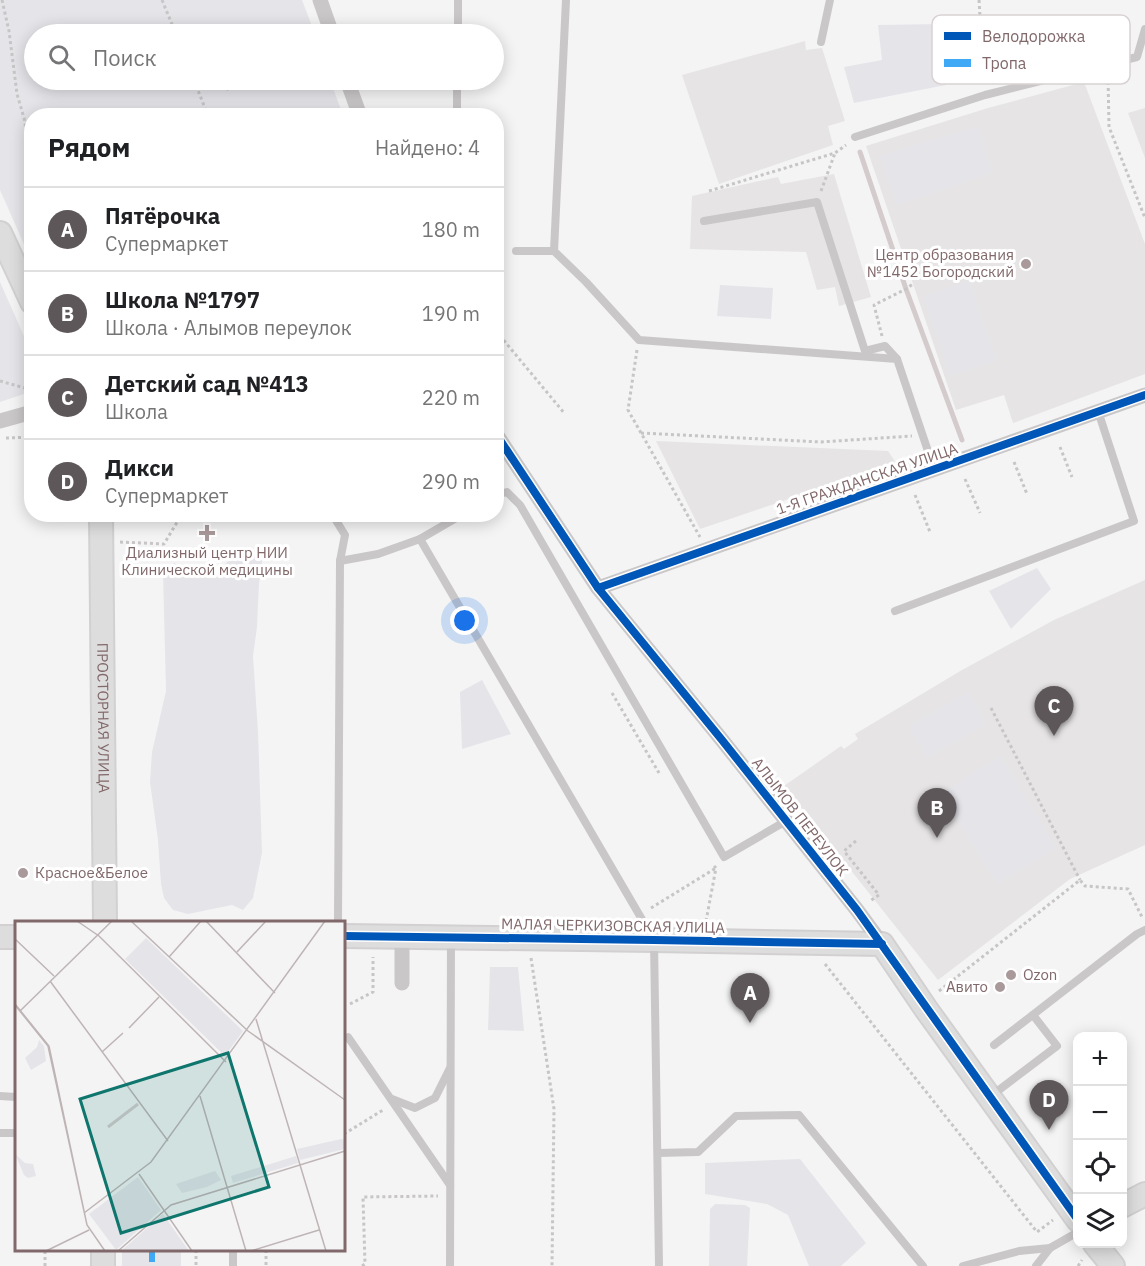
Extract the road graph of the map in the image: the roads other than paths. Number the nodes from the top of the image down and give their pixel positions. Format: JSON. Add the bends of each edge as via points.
{"nodes":[{"id":1,"x":320,"y":0,"type":"edge"},
{"id":2,"x":458,"y":0,"type":"edge"},
{"id":3,"x":566,"y":0,"type":"edge"},
{"id":4,"x":830,"y":0,"type":"edge"},
{"id":5,"x":328,"y":24,"type":"edge"},
{"id":6,"x":458,"y":24,"type":"edge"},
{"id":7,"x":1145,"y":29,"type":"edge"},
{"id":8,"x":821,"y":42,"type":"dead end"},
{"id":9,"x":1130,"y":59,"type":"edge"},
{"id":10,"x":1030,"y":84,"type":"edge"},
{"id":11,"x":351,"y":90,"type":"edge"},
{"id":12,"x":458,"y":90,"type":"edge"},
{"id":13,"x":357,"y":108,"type":"edge"},
{"id":14,"x":457,"y":108,"type":"edge"},
{"id":15,"x":855,"y":137,"type":"road end"},
{"id":16,"x":705,"y":221,"type":"dead end"},
{"id":17,"x":0,"y":233,"type":"edge"},
{"id":18,"x":516,"y":251,"type":"dead end"},
{"id":19,"x":554,"y":251,"type":"junction"},
{"id":20,"x":24,"y":285,"type":"edge"},
{"id":21,"x":897,"y":359,"type":"junction"},
{"id":22,"x":1145,"y":395,"type":"edge"},
{"id":23,"x":1098,"y":411,"type":"junction"},
{"id":24,"x":24,"y":414,"type":"edge"},
{"id":25,"x":0,"y":421,"type":"edge"},
{"id":26,"x":504,"y":446,"type":"edge"},
{"id":27,"x":934,"y":469,"type":"junction"},
{"id":28,"x":504,"y":493,"type":"edge"},
{"id":29,"x":101,"y":522,"type":"edge"},
{"id":30,"x":337,"y":522,"type":"edge"},
{"id":31,"x":449,"y":522,"type":"edge"},
{"id":32,"x":420,"y":539,"type":"junction"},
{"id":33,"x":340,"y":561,"type":"junction"},
{"id":34,"x":598,"y":588,"type":"junction"},
{"id":35,"x":895,"y":611,"type":"dead end"},
{"id":36,"x":786,"y":821,"type":"junction"},
{"id":37,"x":105,"y":921,"type":"edge"},
{"id":38,"x":338,"y":921,"type":"edge"},
{"id":39,"x":1145,"y":930,"type":"edge"},
{"id":40,"x":345,"y":936,"type":"edge"},
{"id":41,"x":402,"y":937,"type":"junction"},
{"id":42,"x":452,"y":938,"type":"junction"},
{"id":43,"x":654,"y":940,"type":"junction"},
{"id":44,"x":882,"y":944,"type":"junction"},
{"id":45,"x":402,"y":982,"type":"dead end"},
{"id":46,"x":1033,"y":1015,"type":"junction"},
{"id":47,"x":345,"y":1038,"type":"edge"},
{"id":48,"x":994,"y":1045,"type":"dead end"},
{"id":49,"x":451,"y":1067,"type":"junction"},
{"id":50,"x":0,"y":1096,"type":"edge"},
{"id":51,"x":990,"y":1096,"type":"junction"},
{"id":52,"x":15,"y":1097,"type":"edge"},
{"id":53,"x":390,"y":1098,"type":"junction"},
{"id":54,"x":658,"y":1153,"type":"junction"},
{"id":55,"x":450,"y":1185,"type":"junction"},
{"id":56,"x":1145,"y":1194,"type":"edge"},
{"id":57,"x":1127,"y":1203,"type":"edge"},
{"id":58,"x":1073,"y":1214,"type":"edge"},
{"id":59,"x":1073,"y":1234,"type":"edge"},
{"id":60,"x":1050,"y":1248,"type":"junction"},
{"id":61,"x":1089,"y":1251,"type":"edge"},
{"id":62,"x":450,"y":1266,"type":"edge"},
{"id":63,"x":659,"y":1266,"type":"edge"},
{"id":64,"x":923,"y":1266,"type":"edge"},
{"id":65,"x":963,"y":1266,"type":"edge"},
{"id":66,"x":1036,"y":1266,"type":"edge"},
{"id":67,"x":1113,"y":1266,"type":"edge"}],
"edges":[{"from":1,"to":5,"type":"street"},
{"from":2,"to":6,"type":"lane"},
{"from":3,"to":19,"type":"lane"},
{"from":4,"to":8,"type":"lane"},
{"from":7,"to":9,"type":"lane","via":[[1137,57]]},
{"from":10,"to":15,"type":"lane"},
{"from":11,"to":13,"type":"street"},
{"from":12,"to":14,"type":"lane"},
{"from":16,"to":21,"type":"lane","via":[[817,202],[865,351],[885,346]]},
{"from":17,"to":20,"type":"street"},
{"from":18,"to":19,"type":"lane"},
{"from":19,"to":21,"type":"lane","via":[[639,340]]},
{"from":21,"to":27,"type":"lane"},
{"from":22,"to":23,"type":"street","name":"1-Я ГРАЖДАНСКАЯ УЛИЦА"},
{"from":23,"to":27,"type":"street","name":"1-Я ГРАЖДАНСКАЯ УЛИЦА"},
{"from":23,"to":35,"type":"lane","via":[[1134,521]]},
{"from":24,"to":25,"type":"street"},
{"from":26,"to":34,"type":"street","name":"АЛЫМОВ ПЕРЕУЛОК"},
{"from":27,"to":34,"type":"street","name":"1-Я ГРАЖДАНСКАЯ УЛИЦА"},
{"from":28,"to":36,"type":"lane","via":[[519,505],[724,857]]},
{"from":29,"to":37,"type":"street","name":"ПРОСТОРНАЯ УЛИЦА"},
{"from":30,"to":33,"type":"lane","via":[[345,536]]},
{"from":31,"to":32,"type":"lane"},
{"from":32,"to":33,"type":"lane","via":[[378,554]]},
{"from":32,"to":43,"type":"lane"},
{"from":33,"to":38,"type":"lane"},
{"from":34,"to":36,"type":"street","name":"АЛЫМОВ ПЕРЕУЛОК"},
{"from":36,"to":44,"type":"street","name":"АЛЫМОВ ПЕРЕУЛОК"},
{"from":39,"to":46,"type":"lane"},
{"from":40,"to":41,"type":"street","name":"МАЛАЯ ЧЕРКИЗОВСКАЯ УЛИЦА"},
{"from":41,"to":42,"type":"street","name":"МАЛАЯ ЧЕРКИЗОВСКАЯ УЛИЦА"},
{"from":41,"to":45,"type":"street"},
{"from":42,"to":43,"type":"street","name":"МАЛАЯ ЧЕРКИЗОВСКАЯ УЛИЦА"},
{"from":42,"to":49,"type":"lane"},
{"from":43,"to":44,"type":"street","name":"МАЛАЯ ЧЕРКИЗОВСКАЯ УЛИЦА"},
{"from":43,"to":54,"type":"lane"},
{"from":44,"to":51,"type":"street","name":"АЛЫМОВ ПЕРЕУЛОК"},
{"from":46,"to":48,"type":"lane"},
{"from":46,"to":51,"type":"lane","via":[[1057,1046]]},
{"from":47,"to":53,"type":"lane"},
{"from":49,"to":53,"type":"lane","via":[[435,1098],[415,1108]]},
{"from":49,"to":55,"type":"lane"},
{"from":50,"to":52,"type":"lane"},
{"from":51,"to":58,"type":"street","name":"АЛЫМОВ ПЕРЕУЛОК"},
{"from":53,"to":55,"type":"lane"},
{"from":54,"to":63,"type":"lane"},
{"from":54,"to":64,"type":"lane","via":[[698,1152],[736,1116],[799,1115]]},
{"from":55,"to":62,"type":"lane"},
{"from":56,"to":57,"type":"street"},
{"from":59,"to":60,"type":"lane"},
{"from":60,"to":65,"type":"lane","via":[[1019,1251]]},
{"from":60,"to":66,"type":"lane"},
{"from":61,"to":67,"type":"street"}]}
